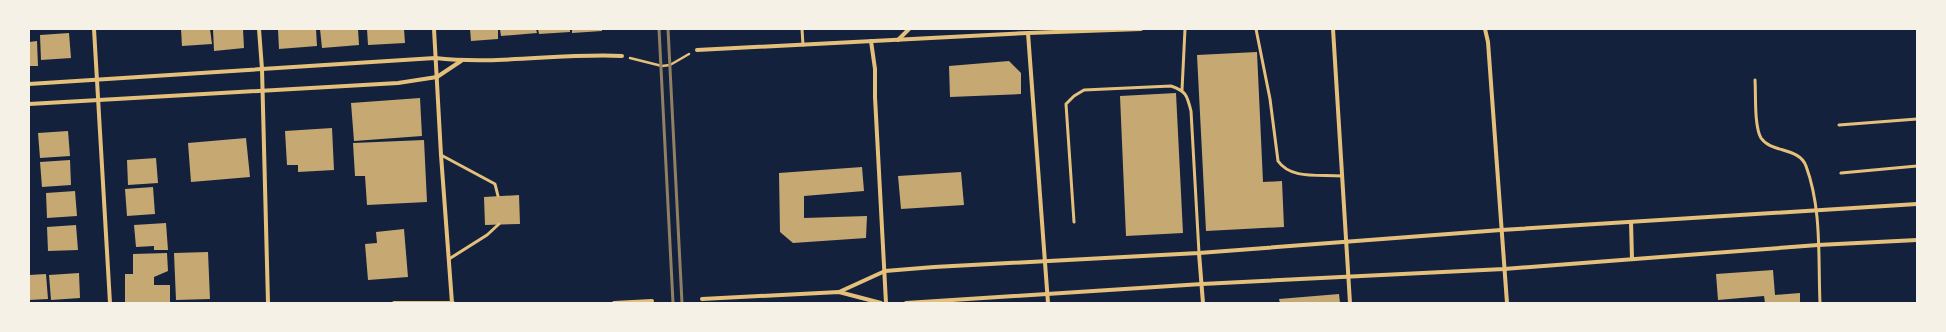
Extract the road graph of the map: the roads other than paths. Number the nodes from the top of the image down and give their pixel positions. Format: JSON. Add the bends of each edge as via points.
{"nodes":[{"id":1,"x":94,"y":29,"type":"edge"},
{"id":2,"x":259,"y":29,"type":"edge"},
{"id":3,"x":434,"y":29,"type":"edge"},
{"id":4,"x":802,"y":29,"type":"edge"},
{"id":5,"x":909,"y":29,"type":"edge"},
{"id":6,"x":1141,"y":29,"type":"edge"},
{"id":7,"x":1185,"y":29,"type":"edge"},
{"id":8,"x":1256,"y":29,"type":"edge"},
{"id":9,"x":1333,"y":29,"type":"edge"},
{"id":10,"x":1485,"y":29,"type":"edge"},
{"id":11,"x":1028,"y":33,"type":"junction"},
{"id":12,"x":898,"y":40,"type":"junction"},
{"id":13,"x":871,"y":41,"type":"junction"},
{"id":14,"x":803,"y":45,"type":"junction"},
{"id":15,"x":697,"y":50,"type":"road end"},
{"id":16,"x":622,"y":56,"type":"road end"},
{"id":17,"x":435,"y":58,"type":"junction"},
{"id":18,"x":462,"y":61,"type":"junction"},
{"id":19,"x":262,"y":69,"type":"junction"},
{"id":20,"x":437,"y":77,"type":"junction"},
{"id":21,"x":98,"y":80,"type":"junction"},
{"id":22,"x":1755,"y":80,"type":"dead end"},
{"id":23,"x":29,"y":84,"type":"edge"},
{"id":24,"x":1182,"y":90,"type":"junction"},
{"id":25,"x":262,"y":92,"type":"junction"},
{"id":26,"x":99,"y":100,"type":"junction"},
{"id":27,"x":29,"y":104,"type":"edge"},
{"id":28,"x":1917,"y":119,"type":"edge"},
{"id":29,"x":1839,"y":125,"type":"dead end"},
{"id":30,"x":441,"y":155,"type":"junction"},
{"id":31,"x":1917,"y":166,"type":"edge"},
{"id":32,"x":1841,"y":173,"type":"dead end"},
{"id":33,"x":1342,"y":176,"type":"junction"},
{"id":34,"x":498,"y":196,"type":"dead end"},
{"id":35,"x":1917,"y":204,"type":"edge"},
{"id":36,"x":1817,"y":210,"type":"junction"},
{"id":37,"x":1074,"y":222,"type":"dead end"},
{"id":38,"x":1630,"y":222,"type":"junction"},
{"id":39,"x":499,"y":224,"type":"dead end"},
{"id":40,"x":1501,"y":230,"type":"junction"},
{"id":41,"x":1917,"y":240,"type":"edge"},
{"id":42,"x":1345,"y":243,"type":"junction"},
{"id":43,"x":1818,"y":245,"type":"junction"},
{"id":44,"x":1199,"y":253,"type":"junction"},
{"id":45,"x":449,"y":259,"type":"junction"},
{"id":46,"x":1632,"y":259,"type":"junction"},
{"id":47,"x":1045,"y":261,"type":"junction"},
{"id":48,"x":1504,"y":269,"type":"junction"},
{"id":49,"x":885,"y":271,"type":"junction"},
{"id":50,"x":1348,"y":276,"type":"junction"},
{"id":51,"x":1202,"y":284,"type":"junction"},
{"id":52,"x":839,"y":292,"type":"junction"},
{"id":53,"x":1047,"y":294,"type":"junction"},
{"id":54,"x":702,"y":299,"type":"dead end"},
{"id":55,"x":652,"y":302,"type":"dead end"},
{"id":56,"x":110,"y":303,"type":"edge"},
{"id":57,"x":268,"y":303,"type":"edge"},
{"id":58,"x":394,"y":303,"type":"edge"},
{"id":59,"x":453,"y":303,"type":"edge"},
{"id":60,"x":614,"y":303,"type":"edge"},
{"id":61,"x":881,"y":303,"type":"edge"},
{"id":62,"x":886,"y":303,"type":"edge"},
{"id":63,"x":906,"y":303,"type":"edge"},
{"id":64,"x":1048,"y":303,"type":"edge"},
{"id":65,"x":1203,"y":303,"type":"edge"},
{"id":66,"x":1350,"y":303,"type":"edge"},
{"id":67,"x":1507,"y":303,"type":"edge"},
{"id":68,"x":1820,"y":303,"type":"edge"}],
"edges":[{"from":1,"to":21,"type":"street"},
{"from":2,"to":19,"type":"street"},
{"from":3,"to":17,"type":"street"},
{"from":4,"to":14,"type":"lane"},
{"from":5,"to":12,"type":"street"},
{"from":6,"to":11,"type":"street"},
{"from":7,"to":24,"type":"lane"},
{"from":8,"to":33,"type":"lane","via":[[1270,99],[1278,161],[1283,168],[1297,174]]},
{"from":9,"to":33,"type":"street"},
{"from":10,"to":40,"type":"street"},
{"from":11,"to":12,"type":"street"},
{"from":11,"to":47,"type":"street"},
{"from":12,"to":13,"type":"street"},
{"from":13,"to":14,"type":"street"},
{"from":13,"to":49,"type":"street","via":[[875,69]]},
{"from":14,"to":15,"type":"street"},
{"from":16,"to":18,"type":"street"},
{"from":17,"to":18,"type":"street"},
{"from":17,"to":19,"type":"street"},
{"from":17,"to":20,"type":"street"},
{"from":18,"to":20,"type":"street"},
{"from":19,"to":21,"type":"street"},
{"from":19,"to":25,"type":"street"},
{"from":20,"to":25,"type":"street","via":[[398,83]]},
{"from":20,"to":30,"type":"street"},
{"from":21,"to":23,"type":"street"},
{"from":21,"to":26,"type":"street"},
{"from":22,"to":36,"type":"lane","via":[[1760,136],[1772,146],[1795,154],[1806,165]]},
{"from":24,"to":37,"type":"lane","via":[[1171,86],[1084,90],[1066,104]]},
{"from":24,"to":44,"type":"lane","via":[[1191,111]]},
{"from":25,"to":26,"type":"street"},
{"from":25,"to":57,"type":"street"},
{"from":26,"to":27,"type":"street"},
{"from":26,"to":56,"type":"street"},
{"from":28,"to":29,"type":"lane"},
{"from":30,"to":34,"type":"lane","via":[[495,184]]},
{"from":30,"to":45,"type":"street"},
{"from":31,"to":32,"type":"lane"},
{"from":33,"to":42,"type":"street"},
{"from":35,"to":36,"type":"street"},
{"from":36,"to":38,"type":"street"},
{"from":36,"to":43,"type":"lane"},
{"from":38,"to":40,"type":"street"},
{"from":38,"to":46,"type":"street"},
{"from":39,"to":45,"type":"lane","via":[[487,235]]},
{"from":40,"to":42,"type":"street"},
{"from":40,"to":48,"type":"street"},
{"from":41,"to":43,"type":"street"},
{"from":42,"to":44,"type":"street"},
{"from":42,"to":50,"type":"street"},
{"from":43,"to":46,"type":"street"},
{"from":43,"to":68,"type":"lane"},
{"from":44,"to":47,"type":"street"},
{"from":44,"to":51,"type":"street"},
{"from":45,"to":59,"type":"street"},
{"from":46,"to":48,"type":"street"},
{"from":47,"to":49,"type":"street"},
{"from":47,"to":53,"type":"street"},
{"from":48,"to":50,"type":"street"},
{"from":48,"to":67,"type":"street"},
{"from":49,"to":52,"type":"street"},
{"from":49,"to":62,"type":"street"},
{"from":50,"to":51,"type":"street"},
{"from":50,"to":66,"type":"street"},
{"from":51,"to":53,"type":"street"},
{"from":51,"to":65,"type":"street"},
{"from":52,"to":54,"type":"street"},
{"from":52,"to":61,"type":"street"},
{"from":53,"to":63,"type":"street"},
{"from":53,"to":64,"type":"street"},
{"from":55,"to":60,"type":"street"},
{"from":58,"to":59,"type":"street"}]}
